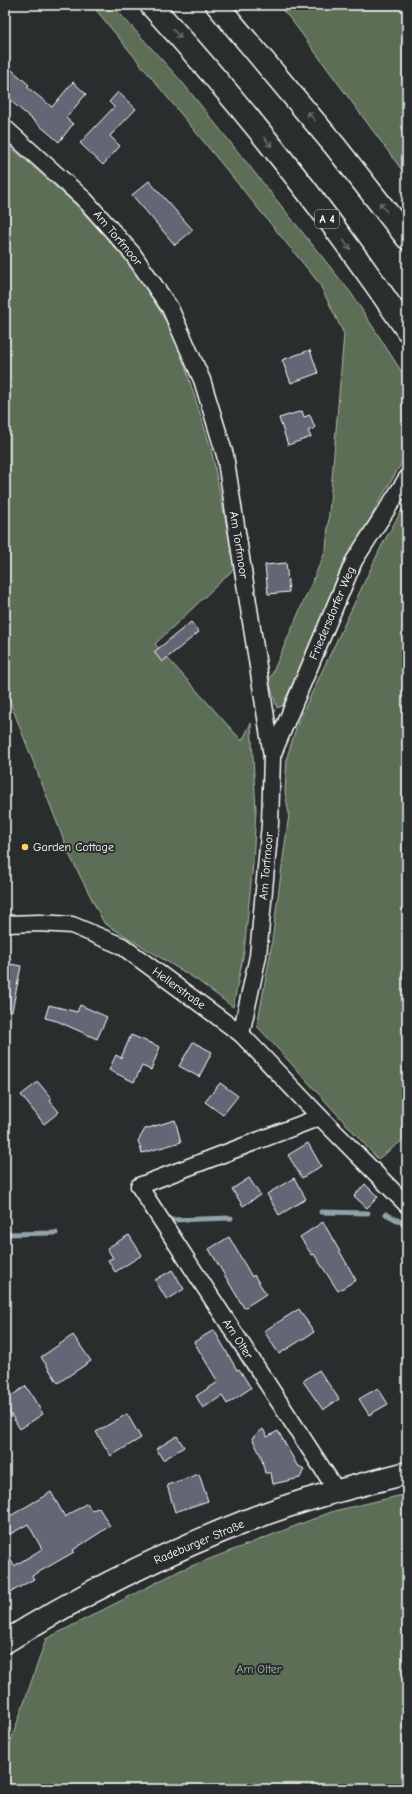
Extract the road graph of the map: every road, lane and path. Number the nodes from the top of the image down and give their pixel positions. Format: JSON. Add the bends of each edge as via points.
{"nodes":[{"id":1,"x":151,"y":5,"type":"edge"},
{"id":2,"x":217,"y":5,"type":"edge"},
{"id":3,"x":5,"y":128,"type":"edge"},
{"id":4,"x":407,"y":238,"type":"edge"},
{"id":5,"x":407,"y":330,"type":"edge"},
{"id":6,"x":407,"y":478,"type":"edge"},
{"id":7,"x":272,"y":756,"type":"junction"},
{"id":8,"x":5,"y":924,"type":"edge"},
{"id":9,"x":241,"y":1034,"type":"junction"},
{"id":10,"x":320,"y":1117,"type":"junction"},
{"id":11,"x":407,"y":1205,"type":"edge"},
{"id":12,"x":407,"y":1473,"type":"edge"},
{"id":13,"x":337,"y":1491,"type":"junction"},
{"id":14,"x":5,"y":1642,"type":"edge"}],
"edges":[{"from":1,"to":5,"type":"main road","number":"A 4","one_way":true,"via":[[244,111],[372,279]]},
{"from":4,"to":2,"type":"main road","one_way":true,"via":[[335,146]]},
{"from":3,"to":7,"type":"street","name":"Am Torfmoor","via":[[85,200],[132,253],[170,308],[202,380],[225,455]]},
{"from":6,"to":7,"type":"street","name":"Friedersdorfer Weg","via":[[354,561]]},
{"from":7,"to":9,"type":"street","name":"Am Torfmoor","via":[[270,824],[258,956]]},
{"from":8,"to":9,"type":"street","name":"Hellerstraße","via":[[72,925],[122,946]]},
{"from":9,"to":10,"type":"street","name":"Hellerstraße"},
{"from":10,"to":11,"type":"street","name":"Hellerstraße"},
{"from":10,"to":13,"type":"street","name":"Am Olter","via":[[140,1186]]},
{"from":12,"to":13,"type":"main road","name":"Radeburger Straße"},
{"from":13,"to":14,"type":"main road","name":"Radeburger Straße","via":[[254,1518],[165,1556],[108,1583]]}]}
